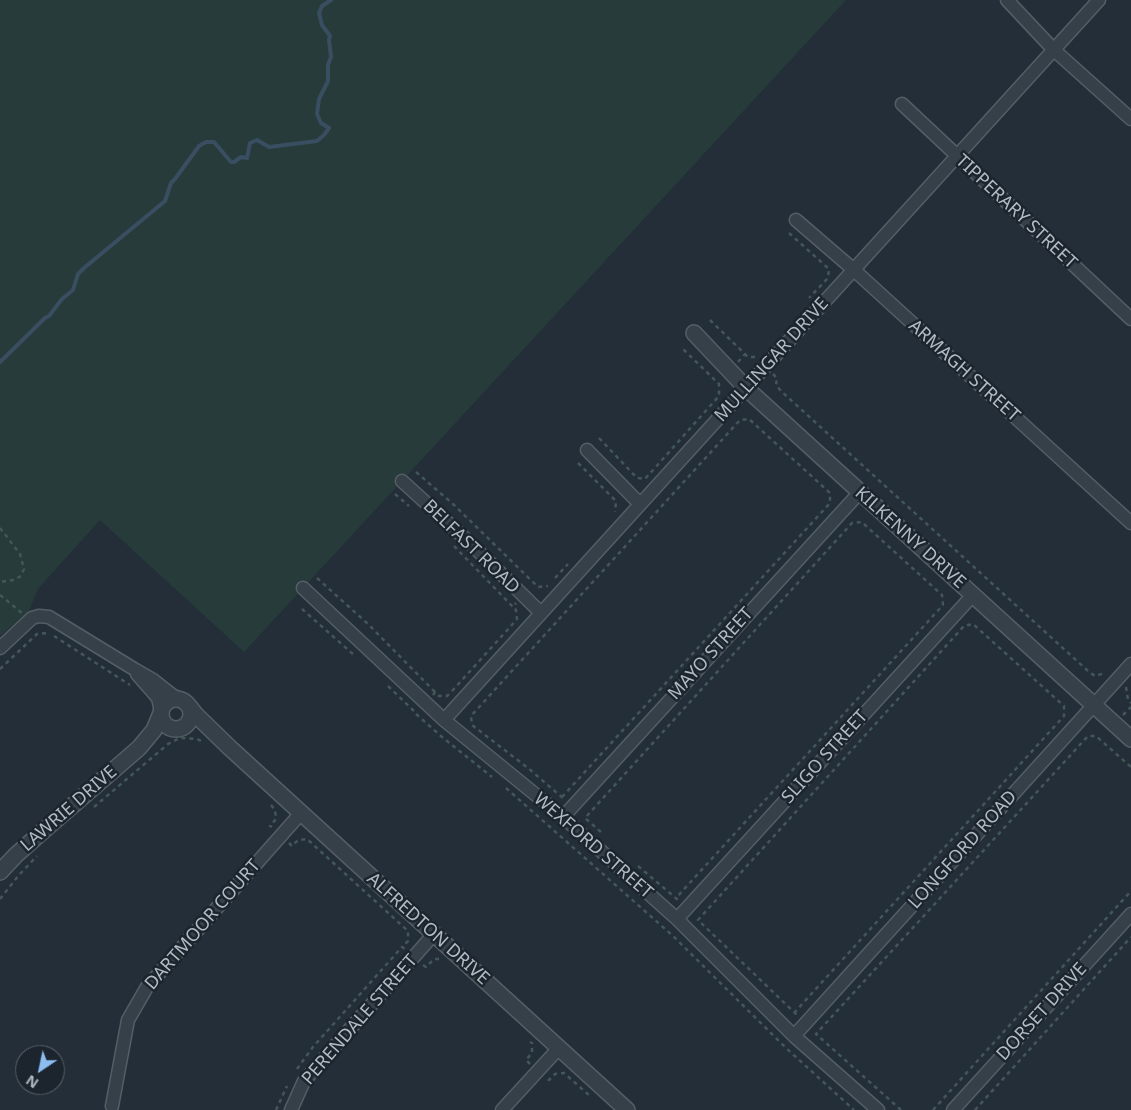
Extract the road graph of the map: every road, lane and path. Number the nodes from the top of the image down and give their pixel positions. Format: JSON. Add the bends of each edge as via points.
{"nodes":[{"id":1,"x":1006,"y":0,"type":"edge"},
{"id":2,"x":1099,"y":0,"type":"edge"},
{"id":3,"x":1054,"y":50,"type":"junction"},
{"id":4,"x":902,"y":104,"type":"dead end"},
{"id":5,"x":1131,"y":119,"type":"edge"},
{"id":6,"x":957,"y":158,"type":"junction"},
{"id":7,"x":796,"y":220,"type":"dead end"},
{"id":8,"x":789,"y":232,"type":"dead end"},
{"id":9,"x":854,"y":270,"type":"junction"},
{"id":10,"x":808,"y":299,"type":"dead end"},
{"id":11,"x":1131,"y":319,"type":"edge"},
{"id":12,"x":710,"y":320,"type":"dead end"},
{"id":13,"x":694,"y":333,"type":"dead end"},
{"id":14,"x":683,"y":349,"type":"dead end"},
{"id":15,"x":766,"y":368,"type":"junction"},
{"id":16,"x":746,"y":389,"type":"junction"},
{"id":17,"x":599,"y":438,"type":"dead end"},
{"id":18,"x":587,"y":450,"type":"dead end"},
{"id":19,"x":416,"y":472,"type":"dead end"},
{"id":20,"x":402,"y":481,"type":"dead end"},
{"id":21,"x":860,"y":492,"type":"junction"},
{"id":22,"x":612,"y":498,"type":"dead end"},
{"id":23,"x":640,"y":504,"type":"junction"},
{"id":24,"x":611,"y":516,"type":"dead end"},
{"id":25,"x":1131,"y":523,"type":"edge"},
{"id":26,"x":0,"y":528,"type":"edge"},
{"id":27,"x":569,"y":562,"type":"dead end"},
{"id":28,"x":317,"y":578,"type":"dead end"},
{"id":29,"x":0,"y":582,"type":"edge"},
{"id":30,"x":303,"y":588,"type":"dead end"},
{"id":31,"x":0,"y":595,"type":"edge"},
{"id":32,"x":973,"y":595,"type":"junction"},
{"id":33,"x":540,"y":613,"type":"junction"},
{"id":34,"x":30,"y":620,"type":"junction"},
{"id":35,"x":0,"y":648,"type":"edge"},
{"id":36,"x":1131,"y":664,"type":"edge"},
{"id":37,"x":0,"y":669,"type":"edge"},
{"id":38,"x":134,"y":669,"type":"junction"},
{"id":39,"x":1107,"y":671,"type":"dead end"},
{"id":40,"x":131,"y":686,"type":"dead end"},
{"id":41,"x":1127,"y":688,"type":"dead end"},
{"id":42,"x":1131,"y":690,"type":"edge"},
{"id":43,"x":435,"y":692,"type":"dead end"},
{"id":44,"x":186,"y":703,"type":"junction"},
{"id":45,"x":1094,"y":705,"type":"junction"},
{"id":46,"x":161,"y":712,"type":"junction"},
{"id":47,"x":416,"y":714,"type":"dead end"},
{"id":48,"x":444,"y":720,"type":"junction"},
{"id":49,"x":179,"y":729,"type":"junction"},
{"id":50,"x":1131,"y":739,"type":"edge"},
{"id":51,"x":164,"y":740,"type":"junction"},
{"id":52,"x":208,"y":744,"type":"dead end"},
{"id":53,"x":139,"y":748,"type":"junction"},
{"id":54,"x":230,"y":748,"type":"junction"},
{"id":55,"x":1131,"y":767,"type":"edge"},
{"id":56,"x":494,"y":779,"type":"dead end"},
{"id":57,"x":502,"y":784,"type":"dead end"},
{"id":58,"x":562,"y":797,"type":"joint"},
{"id":59,"x":268,"y":803,"type":"dead end"},
{"id":60,"x":90,"y":810,"type":"dead end"},
{"id":61,"x":302,"y":813,"type":"junction"},
{"id":62,"x":563,"y":817,"type":"junction"},
{"id":63,"x":281,"y":836,"type":"junction"},
{"id":64,"x":605,"y":837,"type":"dead end"},
{"id":65,"x":39,"y":854,"type":"dead end"},
{"id":66,"x":633,"y":861,"type":"dead end"},
{"id":67,"x":0,"y":872,"type":"edge"},
{"id":68,"x":1131,"y":892,"type":"edge"},
{"id":69,"x":0,"y":899,"type":"edge"},
{"id":70,"x":1131,"y":914,"type":"edge"},
{"id":71,"x":677,"y":919,"type":"junction"},
{"id":72,"x":434,"y":934,"type":"junction"},
{"id":73,"x":1131,"y":937,"type":"edge"},
{"id":74,"x":414,"y":957,"type":"junction"},
{"id":75,"x":444,"y":959,"type":"dead end"},
{"id":76,"x":794,"y":1013,"type":"joint"},
{"id":77,"x":794,"y":1036,"type":"junction"},
{"id":78,"x":525,"y":1037,"type":"dead end"},
{"id":79,"x":559,"y":1048,"type":"junction"},
{"id":80,"x":538,"y":1070,"type":"junction"},
{"id":81,"x":591,"y":1098,"type":"dead end"},
{"id":82,"x":112,"y":1106,"type":"dead end"},
{"id":83,"x":291,"y":1110,"type":"edge"},
{"id":84,"x":502,"y":1110,"type":"edge"},
{"id":85,"x":627,"y":1110,"type":"edge"},
{"id":86,"x":854,"y":1110,"type":"edge"},
{"id":87,"x":878,"y":1110,"type":"edge"},
{"id":88,"x":900,"y":1110,"type":"edge"},
{"id":89,"x":933,"y":1110,"type":"edge"},
{"id":90,"x":953,"y":1110,"type":"edge"},
{"id":91,"x":975,"y":1110,"type":"edge"}],
"edges":[{"from":1,"to":3,"type":"street"},
{"from":2,"to":3,"type":"street","name":"MULLINGAR DRIVE"},
{"from":3,"to":5,"type":"street"},
{"from":3,"to":6,"type":"street","name":"MULLINGAR DRIVE"},
{"from":4,"to":6,"type":"street","name":"TIPPERARY STREET"},
{"from":6,"to":9,"type":"street","name":"MULLINGAR DRIVE"},
{"from":6,"to":11,"type":"street","name":"TIPPERARY STREET"},
{"from":7,"to":9,"type":"street","name":"ARMAGH STREET"},
{"from":8,"to":10,"type":"path","via":[[828,269],[828,278]]},
{"from":9,"to":15,"type":"street","name":"MULLINGAR DRIVE"},
{"from":9,"to":25,"type":"street","name":"ARMAGH STREET"},
{"from":12,"to":15,"type":"path","via":[[748,357],[757,356]]},
{"from":13,"to":16,"type":"street","name":"KILKENNY DRIVE"},
{"from":14,"to":17,"type":"path","via":[[719,384],[719,396],[645,479],[637,478]]},
{"from":15,"to":16,"type":"street","name":"MULLINGAR DRIVE"},
{"from":15,"to":39,"type":"path","via":[[777,378],[776,385],[781,391],[1088,671],[1095,676]]},
{"from":16,"to":21,"type":"street","name":"KILKENNY DRIVE"},
{"from":16,"to":23,"type":"street","name":"MULLINGAR DRIVE"},
{"from":18,"to":23,"type":"street"},
{"from":19,"to":27,"type":"path","via":[[538,587],[546,587]]},
{"from":20,"to":33,"type":"street","name":"BELFAST ROAD"},
{"from":21,"to":32,"type":"street","name":"KILKENNY DRIVE"},
{"from":21,"to":62,"type":"street","name":"MAYO STREET"},
{"from":22,"to":24,"type":"path","via":[[616,501],[616,510]]},
{"from":23,"to":33,"type":"street","name":"MULLINGAR DRIVE"},
{"from":26,"to":29,"type":"path","via":[[20,554],[24,569],[21,576]]},
{"from":28,"to":43,"type":"path"},
{"from":30,"to":48,"type":"street","name":"WEXFORD STREET"},
{"from":31,"to":34,"type":"path"},
{"from":32,"to":45,"type":"street","name":"KILKENNY DRIVE"},
{"from":32,"to":71,"type":"street","name":"SLIGO STREET"},
{"from":33,"to":48,"type":"street","name":"MULLINGAR DRIVE"},
{"from":34,"to":35,"type":"street"},
{"from":34,"to":38,"type":"street","via":[[42,616],[53,618]]},
{"from":36,"to":45,"type":"street","name":"LONGFORD ROAD"},
{"from":37,"to":40,"type":"path","via":[[37,634],[49,633]]},
{"from":38,"to":44,"type":"street"},
{"from":38,"to":46,"type":"street","via":[[155,695]]},
{"from":41,"to":42,"type":"path"},
{"from":44,"to":46,"type":"street","via":[[170,700]]},
{"from":44,"to":49,"type":"street","via":[[192,713],[191,720]]},
{"from":44,"to":54,"type":"street","name":"ALFREDTON DRIVE"},
{"from":45,"to":50,"type":"street","name":"KILKENNY DRIVE"},
{"from":45,"to":77,"type":"street","name":"LONGFORD ROAD"},
{"from":46,"to":49,"type":"street","via":[[165,724]]},
{"from":46,"to":53,"type":"street","name":"LAWRIE DRIVE","via":[[154,730]]},
{"from":47,"to":56,"type":"path"},
{"from":48,"to":62,"type":"street","name":"WEXFORD STREET"},
{"from":49,"to":51,"type":"street","name":"LAWRIE DRIVE"},
{"from":49,"to":54,"type":"street","name":"ALFREDTON DRIVE","via":[[198,732]]},
{"from":51,"to":52,"type":"path","via":[[188,738]]},
{"from":51,"to":53,"type":"street","name":"LAWRIE DRIVE"},
{"from":51,"to":60,"type":"path"},
{"from":53,"to":67,"type":"street","name":"LAWRIE DRIVE"},
{"from":54,"to":61,"type":"street","name":"ALFREDTON DRIVE"},
{"from":55,"to":88,"type":"path","via":[[1096,736],[1088,736],[816,1034]]},
{"from":57,"to":86,"type":"path","via":[[673,936]]},
{"from":58,"to":58,"type":"path","via":[[472,725],[471,716],[739,420],[749,419],[830,493],[830,503]]},
{"from":59,"to":63,"type":"path","via":[[275,810],[276,819],[270,826]]},
{"from":61,"to":63,"type":"street","name":"DARTMOOR COURT"},
{"from":61,"to":72,"type":"street","name":"ALFREDTON DRIVE"},
{"from":62,"to":71,"type":"street","name":"WEXFORD STREET"},
{"from":63,"to":74,"type":"path","via":[[292,846],[298,840],[307,839],[408,931],[408,941],[402,947]]},
{"from":63,"to":82,"type":"street","name":"DARTMOOR COURT","via":[[147,987],[128,1020]]},
{"from":64,"to":66,"type":"path","via":[[585,818],[852,523],[862,522],[942,596],[943,605],[676,898]]},
{"from":65,"to":69,"type":"path"},
{"from":68,"to":89,"type":"path"},
{"from":70,"to":90,"type":"street","name":"DORSET DRIVE"},
{"from":71,"to":77,"type":"street","name":"WEXFORD STREET"},
{"from":72,"to":74,"type":"street","name":"PERENDALE STREET"},
{"from":72,"to":79,"type":"street","name":"ALFREDTON DRIVE"},
{"from":73,"to":91,"type":"path"},
{"from":74,"to":75,"type":"path","via":[[426,967],[434,958]]},
{"from":74,"to":83,"type":"street","name":"PERENDALE STREET","via":[[304,1081]]},
{"from":76,"to":76,"type":"path","via":[[698,920],[965,626],[973,624],[1064,706],[1064,716]]},
{"from":77,"to":87,"type":"street","name":"WEXFORD STREET"},
{"from":78,"to":80,"type":"path","via":[[532,1044],[532,1053],[526,1060]]},
{"from":79,"to":80,"type":"street"},
{"from":79,"to":85,"type":"street","name":"ALFREDTON DRIVE"},
{"from":80,"to":81,"type":"path","via":[[549,1080],[555,1074],[564,1073]]},
{"from":80,"to":84,"type":"street"}]}
